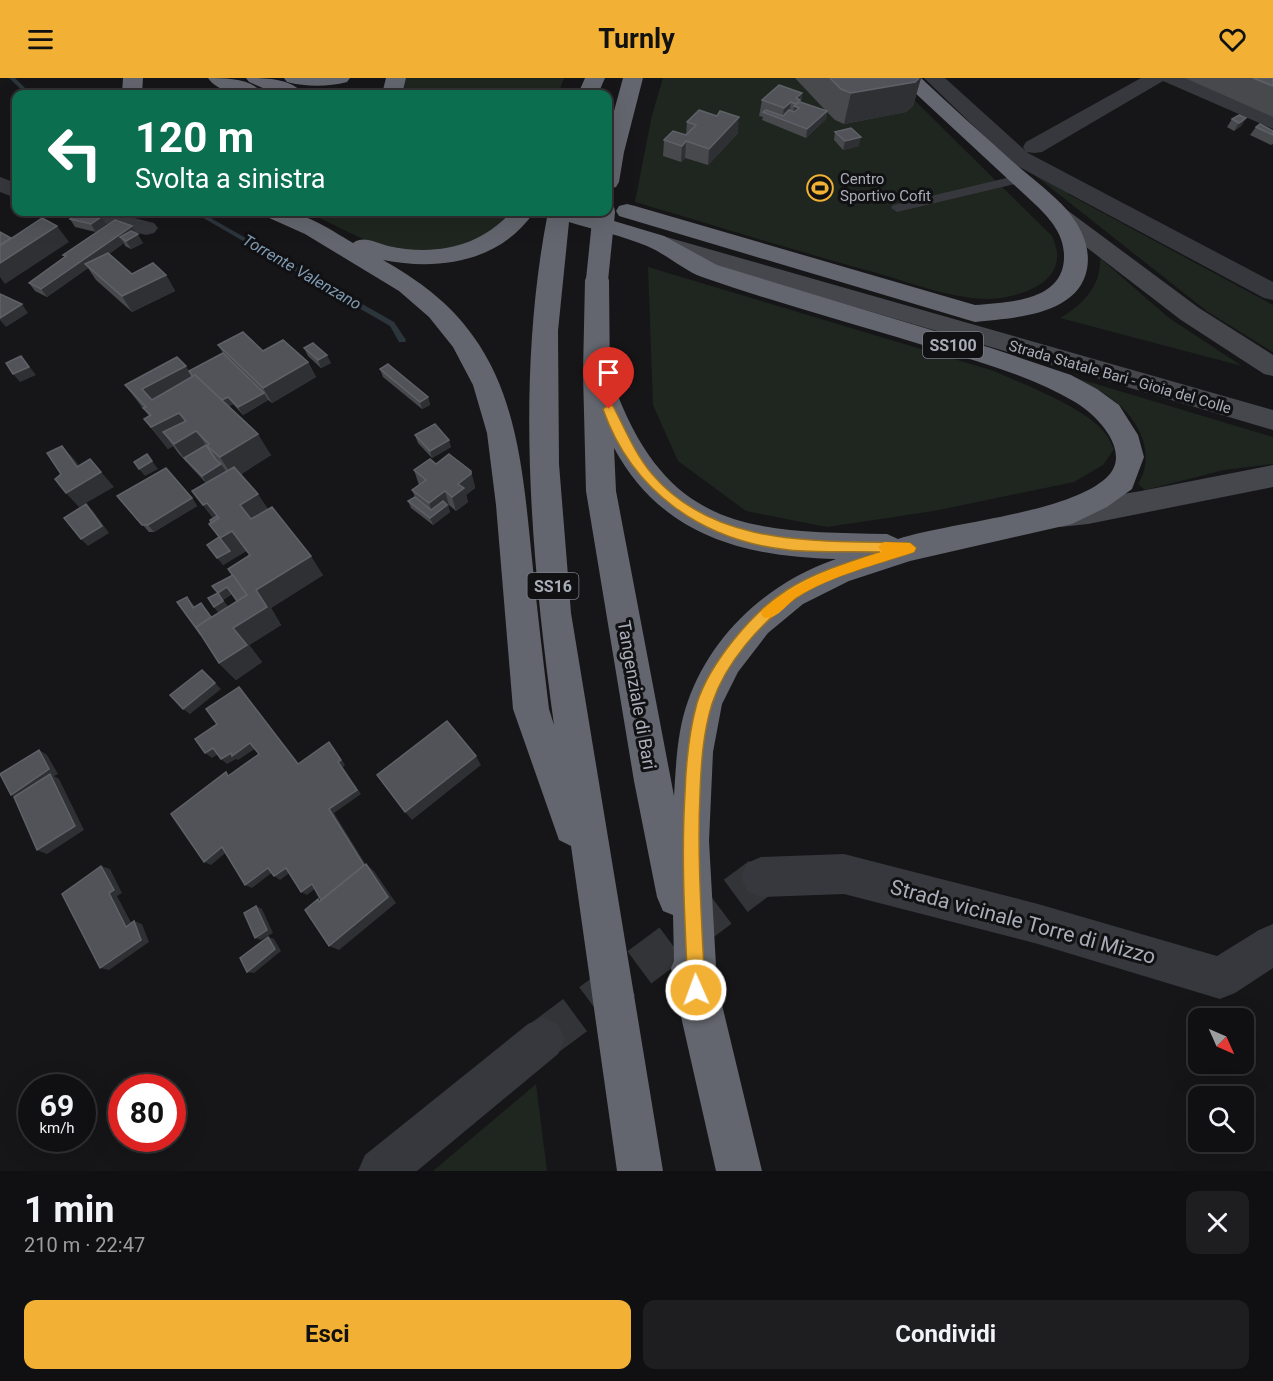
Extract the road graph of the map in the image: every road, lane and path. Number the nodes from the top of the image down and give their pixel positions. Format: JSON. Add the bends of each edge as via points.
{"nodes":[{"id":1,"x":218,"y":78,"type":"edge"},
{"id":2,"x":256,"y":78,"type":"edge"},
{"id":3,"x":294,"y":78,"type":"edge"},
{"id":4,"x":340,"y":78,"type":"edge"},
{"id":5,"x":909,"y":78,"type":"edge"},
{"id":6,"x":934,"y":78,"type":"edge"},
{"id":7,"x":957,"y":78,"type":"edge"},
{"id":8,"x":1155,"y":78,"type":"edge"},
{"id":9,"x":1171,"y":78,"type":"edge"},
{"id":10,"x":642,"y":82,"type":"edge"},
{"id":11,"x":244,"y":90,"type":"edge"},
{"id":12,"x":284,"y":90,"type":"edge"},
{"id":13,"x":1273,"y":123,"type":"edge"},
{"id":14,"x":1034,"y":147,"type":"junction"},
{"id":15,"x":612,"y":158,"type":"edge"},
{"id":16,"x":1019,"y":179,"type":"junction"},
{"id":17,"x":612,"y":206,"type":"edge"},
{"id":18,"x":897,"y":208,"type":"dead end"},
{"id":19,"x":1059,"y":215,"type":"junction"},
{"id":20,"x":101,"y":216,"type":"edge"},
{"id":21,"x":284,"y":216,"type":"edge"},
{"id":22,"x":604,"y":216,"type":"edge"},
{"id":23,"x":518,"y":219,"type":"edge"},
{"id":24,"x":558,"y":221,"type":"edge"},
{"id":25,"x":146,"y":228,"type":"dead end"},
{"id":26,"x":313,"y":229,"type":"junction"},
{"id":27,"x":656,"y":241,"type":"junction"},
{"id":28,"x":1273,"y":271,"type":"edge"},
{"id":29,"x":1273,"y":292,"type":"edge"},
{"id":30,"x":975,"y":314,"type":"junction"},
{"id":31,"x":1273,"y":367,"type":"edge"},
{"id":32,"x":596,"y":373,"type":"junction"},
{"id":33,"x":1273,"y":400,"type":"edge"},
{"id":34,"x":1273,"y":420,"type":"edge"},
{"id":35,"x":1273,"y":476,"type":"edge"},
{"id":36,"x":1057,"y":515,"type":"junction"},
{"id":37,"x":916,"y":547,"type":"junction"},
{"id":38,"x":761,"y":877,"type":"tunnel mouth"},
{"id":39,"x":598,"y":902,"type":"junction"},
{"id":40,"x":1273,"y":944,"type":"edge"},
{"id":41,"x":696,"y":990,"type":"junction"},
{"id":42,"x":543,"y":1039,"type":"tunnel mouth"},
{"id":43,"x":381,"y":1171,"type":"edge"},
{"id":44,"x":640,"y":1171,"type":"edge"},
{"id":45,"x":739,"y":1171,"type":"edge"}],
"edges":[{"from":1,"to":11,"type":"highway"},
{"from":2,"to":12,"type":"highway"},
{"from":3,"to":4,"type":"highway"},
{"from":5,"to":16,"type":"highway"},
{"from":6,"to":29,"type":"street","via":[[1020,158]]},
{"from":7,"to":14,"type":"street"},
{"from":8,"to":14,"type":"street"},
{"from":9,"to":13,"type":"street"},
{"from":10,"to":15,"type":"highway","via":[[643,113]]},
{"from":14,"to":28,"type":"street"},
{"from":16,"to":18,"type":"lane"},
{"from":16,"to":19,"type":"highway"},
{"from":17,"to":30,"type":"highway","number":"SS100"},
{"from":19,"to":30,"type":"highway","number":"SS100","via":[[1077,247],[1074,276],[1064,290],[1029,306]]},
{"from":19,"to":31,"type":"main road","via":[[1181,310]]},
{"from":20,"to":25,"type":"street"},
{"from":21,"to":26,"type":"highway"},
{"from":22,"to":32,"type":"highway","name":"Tangenziale di Bari","bridge":true,"via":[[597,280]]},
{"from":23,"to":26,"type":"highway","via":[[494,241],[441,257],[381,253]]},
{"from":24,"to":27,"type":"highway","number":"SS100"},
{"from":24,"to":39,"type":"highway","number":"SS16","via":[[545,331],[544,464],[555,613]]},
{"from":26,"to":39,"type":"highway","via":[[408,285],[438,311],[464,342],[487,385],[501,433],[511,505],[531,709]]},
{"from":27,"to":34,"type":"main road","name":"Strada Statale Bari - Gioia del Colle","number":"SS100"},
{"from":27,"to":36,"type":"highway","number":"SS100","via":[[708,271],[982,354],[1061,382],[1087,396],[1109,412],[1125,435],[1130,458],[1122,481],[1096,500]]},
{"from":30,"to":33,"type":"main road","name":"Strada Statale Bari - Gioia del Colle","number":"SS100"},
{"from":32,"to":37,"type":"highway","via":[[616,428],[648,477],[681,507],[713,525],[788,544]]},
{"from":32,"to":41,"type":"highway","name":"Tangenziale di Bari","via":[[601,491],[652,781]]},
{"from":35,"to":36,"type":"main road","via":[[1107,511]]},
{"from":36,"to":37,"type":"highway"},
{"from":37,"to":41,"type":"highway","via":[[839,571],[792,594],[750,630],[726,661],[705,702],[694,752],[690,841]]},
{"from":38,"to":40,"type":"street","name":"Strada vicinale Torre di Mizzo","via":[[844,873],[1038,924],[1220,978]]},
{"from":39,"to":44,"type":"highway","number":"SS16"},
{"from":41,"to":45,"type":"highway","name":"Tangenziale di Bari"},
{"from":42,"to":43,"type":"street"}]}
